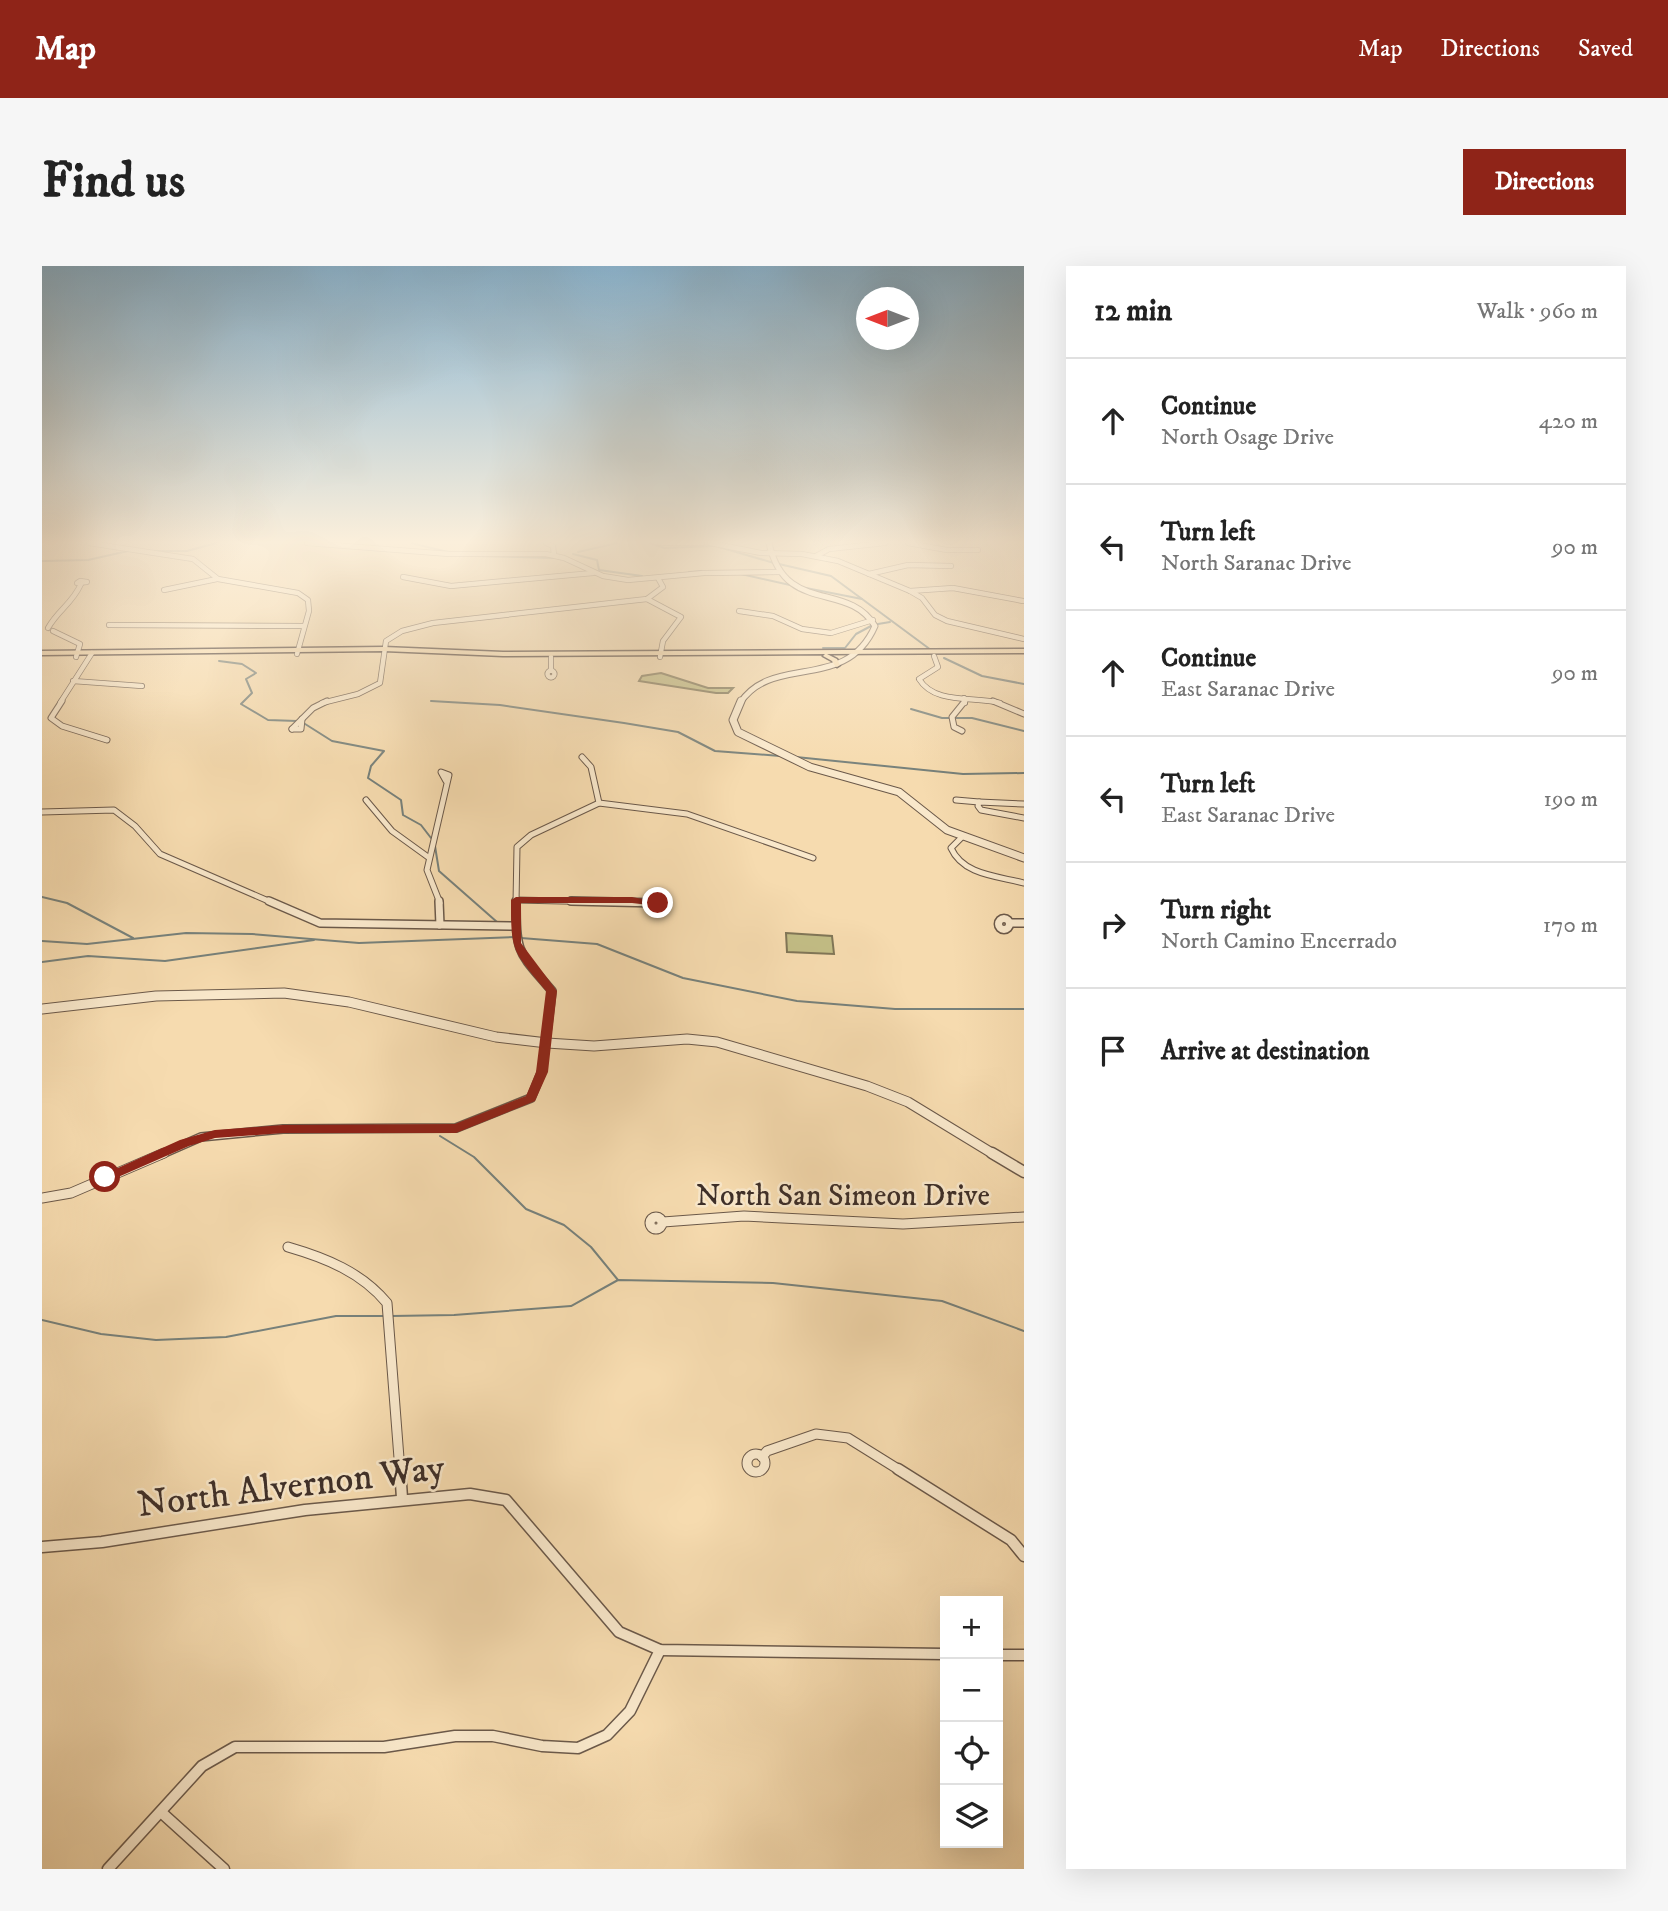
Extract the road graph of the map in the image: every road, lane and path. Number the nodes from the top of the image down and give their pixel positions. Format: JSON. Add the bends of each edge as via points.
{"nodes":[{"id":1,"x":55,"y":618,"type":"edge"},
{"id":2,"x":305,"y":618,"type":"edge"},
{"id":3,"x":479,"y":618,"type":"edge"},
{"id":4,"x":680,"y":618,"type":"edge"},
{"id":5,"x":777,"y":618,"type":"edge"},
{"id":6,"x":870,"y":618,"type":"edge"},
{"id":7,"x":941,"y":618,"type":"edge"},
{"id":8,"x":873,"y":620,"type":"junction"},
{"id":9,"x":109,"y":625,"type":"dead end"},
{"id":10,"x":304,"y":626,"type":"junction"},
{"id":11,"x":1024,"y":639,"type":"edge"},
{"id":12,"x":383,"y":651,"type":"junction"},
{"id":13,"x":297,"y":652,"type":"junction"},
{"id":14,"x":1024,"y":653,"type":"edge"},
{"id":15,"x":77,"y":654,"type":"junction"},
{"id":16,"x":90,"y":654,"type":"junction"},
{"id":17,"x":856,"y":654,"type":"junction"},
{"id":18,"x":42,"y":655,"type":"edge"},
{"id":19,"x":659,"y":655,"type":"junction"},
{"id":20,"x":826,"y":656,"type":"junction"},
{"id":21,"x":934,"y":656,"type":"junction"},
{"id":22,"x":551,"y":657,"type":"junction"},
{"id":23,"x":837,"y":665,"type":"junction"},
{"id":24,"x":551,"y":671,"type":"dead end"},
{"id":25,"x":73,"y":681,"type":"junction"},
{"id":26,"x":142,"y":686,"type":"dead end"},
{"id":27,"x":964,"y":698,"type":"junction"},
{"id":28,"x":1024,"y":714,"type":"edge"},
{"id":29,"x":302,"y":719,"type":"dead end"},
{"id":30,"x":962,"y":731,"type":"dead end"},
{"id":31,"x":107,"y":740,"type":"dead end"},
{"id":32,"x":582,"y":757,"type":"dead end"},
{"id":33,"x":446,"y":782,"type":"dead end"},
{"id":34,"x":366,"y":800,"type":"dead end"},
{"id":35,"x":956,"y":800,"type":"dead end"},
{"id":36,"x":979,"y":802,"type":"junction"},
{"id":37,"x":599,"y":803,"type":"junction"},
{"id":38,"x":1024,"y":804,"type":"edge"},
{"id":39,"x":42,"y":812,"type":"edge"},
{"id":40,"x":1024,"y":818,"type":"edge"},
{"id":41,"x":962,"y":837,"type":"junction"},
{"id":42,"x":428,"y":857,"type":"junction"},
{"id":43,"x":813,"y":858,"type":"dead end"},
{"id":44,"x":1024,"y":858,"type":"edge"},
{"id":45,"x":1024,"y":883,"type":"edge"},
{"id":46,"x":516,"y":900,"type":"junction"},
{"id":47,"x":659,"y":902,"type":"dead end"},
{"id":48,"x":1011,"y":923,"type":"dead end"},
{"id":49,"x":1024,"y":923,"type":"edge"},
{"id":50,"x":440,"y":925,"type":"junction"},
{"id":51,"x":515,"y":926,"type":"junction"},
{"id":52,"x":42,"y":1009,"type":"edge"},
{"id":53,"x":547,"y":1043,"type":"junction"},
{"id":54,"x":1024,"y":1172,"type":"edge"},
{"id":55,"x":42,"y":1198,"type":"edge"},
{"id":56,"x":1024,"y":1217,"type":"edge"},
{"id":57,"x":663,"y":1222,"type":"dead end"},
{"id":58,"x":288,"y":1247,"type":"dead end"},
{"id":59,"x":762,"y":1457,"type":"dead end"},
{"id":60,"x":402,"y":1498,"type":"junction"},
{"id":61,"x":42,"y":1547,"type":"edge"},
{"id":62,"x":1024,"y":1556,"type":"edge"},
{"id":63,"x":660,"y":1650,"type":"junction"},
{"id":64,"x":940,"y":1654,"type":"edge"},
{"id":65,"x":1003,"y":1655,"type":"edge"},
{"id":66,"x":1024,"y":1655,"type":"edge"},
{"id":67,"x":162,"y":1813,"type":"junction"},
{"id":68,"x":108,"y":1869,"type":"edge"},
{"id":69,"x":224,"y":1869,"type":"edge"}],
"edges":[{"from":1,"to":15,"type":"street","via":[[51,629],[80,644]]},
{"from":2,"to":10,"type":"street"},
{"from":3,"to":12,"type":"street","via":[[433,623],[391,635]]},
{"from":4,"to":19,"type":"street","via":[[663,641]]},
{"from":5,"to":8,"type":"street","via":[[802,629],[831,633]]},
{"from":6,"to":8,"type":"street"},
{"from":7,"to":11,"type":"street"},
{"from":8,"to":17,"type":"street","via":[[872,634]]},
{"from":9,"to":10,"type":"street"},
{"from":10,"to":13,"type":"street"},
{"from":12,"to":13,"type":"main road"},
{"from":12,"to":19,"type":"main road"},
{"from":12,"to":22,"type":"main road"},
{"from":12,"to":29,"type":"street","via":[[380,683],[324,701]]},
{"from":13,"to":16,"type":"main road"},
{"from":14,"to":17,"type":"main road"},
{"from":14,"to":21,"type":"main road"},
{"from":15,"to":16,"type":"main road"},
{"from":15,"to":18,"type":"main road"},
{"from":16,"to":25,"type":"street"},
{"from":17,"to":19,"type":"main road"},
{"from":17,"to":20,"type":"main road"},
{"from":17,"to":21,"type":"main road"},
{"from":17,"to":23,"type":"street"},
{"from":19,"to":20,"type":"main road"},
{"from":19,"to":22,"type":"main road"},
{"from":20,"to":23,"type":"main road"},
{"from":21,"to":27,"type":"street","via":[[938,667],[923,675],[920,684],[930,691]]},
{"from":22,"to":24,"type":"street"},
{"from":23,"to":41,"type":"street","via":[[755,685],[734,712],[734,727],[810,767],[900,792],[937,824]]},
{"from":25,"to":26,"type":"street"},
{"from":25,"to":31,"type":"street","via":[[51,718]]},
{"from":27,"to":28,"type":"street","via":[[996,702]]},
{"from":27,"to":30,"type":"street","via":[[965,704],[952,717],[954,727]]},
{"from":32,"to":37,"type":"street","via":[[591,767]]},
{"from":33,"to":42,"type":"street"},
{"from":34,"to":42,"type":"street","via":[[391,831]]},
{"from":35,"to":36,"type":"street"},
{"from":36,"to":38,"type":"street"},
{"from":36,"to":40,"type":"street","via":[[981,810]]},
{"from":37,"to":43,"type":"street","via":[[687,814]]},
{"from":37,"to":46,"type":"street","via":[[547,826],[517,846]]},
{"from":39,"to":50,"type":"street","via":[[114,810],[160,854],[320,923]]},
{"from":41,"to":44,"type":"street"},
{"from":41,"to":45,"type":"street","via":[[951,848],[957,862]]},
{"from":42,"to":50,"type":"street","via":[[429,879],[439,892],[442,909]]},
{"from":46,"to":47,"type":"street"},
{"from":46,"to":51,"type":"street"},
{"from":48,"to":49,"type":"street"},
{"from":50,"to":51,"type":"street"},
{"from":51,"to":53,"type":"street","via":[[520,953],[552,991]]},
{"from":52,"to":53,"type":"street","via":[[156,996],[294,993],[496,1037]]},
{"from":53,"to":54,"type":"street","via":[[594,1046],[687,1039],[738,1048],[908,1102]]},
{"from":53,"to":55,"type":"street","via":[[531,1098],[456,1128],[283,1129],[201,1137],[71,1194]]},
{"from":56,"to":57,"type":"street","name":"North San Simeon Drive","via":[[887,1224],[789,1218]]},
{"from":58,"to":60,"type":"street","via":[[374,1286],[387,1303]]},
{"from":59,"to":62,"type":"street","via":[[767,1451],[816,1434],[848,1438],[1011,1540]]},
{"from":60,"to":61,"type":"street","name":"North Alvernon Way"},
{"from":60,"to":63,"type":"street","name":"North Alvernon Way","via":[[470,1494],[506,1500],[620,1632]]},
{"from":63,"to":64,"type":"street","name":"North Alvernon Way"},
{"from":63,"to":67,"type":"street","via":[[630,1711],[607,1735],[578,1748],[492,1736],[455,1736],[384,1747],[235,1747],[202,1766]]},
{"from":65,"to":66,"type":"street"},
{"from":67,"to":68,"type":"street"},
{"from":67,"to":69,"type":"street"}]}
